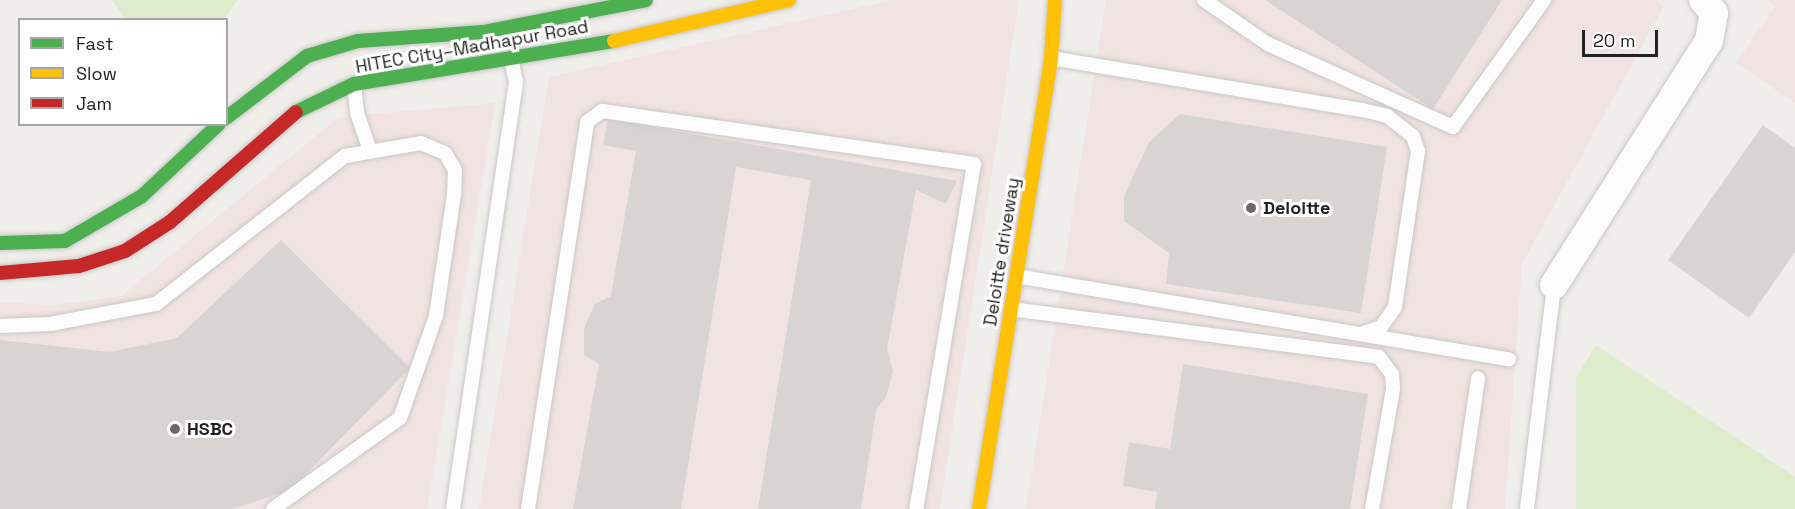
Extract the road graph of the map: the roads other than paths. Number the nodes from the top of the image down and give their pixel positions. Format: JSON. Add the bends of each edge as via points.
{"nodes":[{"id":1,"x":646,"y":0,"type":"edge"},
{"id":2,"x":789,"y":0,"type":"edge"},
{"id":3,"x":1055,"y":0,"type":"edge"},
{"id":4,"x":1204,"y":0,"type":"edge"},
{"id":5,"x":1544,"y":0,"type":"edge"},
{"id":6,"x":1703,"y":0,"type":"edge"},
{"id":7,"x":616,"y":3,"type":"edge"},
{"id":8,"x":1051,"y":58,"type":"junction"},
{"id":9,"x":511,"y":59,"type":"junction"},
{"id":10,"x":354,"y":84,"type":"junction"},
{"id":11,"x":228,"y":116,"type":"edge"},
{"id":12,"x":217,"y":126,"type":"edge"},
{"id":13,"x":370,"y":150,"type":"junction"},
{"id":14,"x":0,"y":243,"type":"edge"},
{"id":15,"x":0,"y":273,"type":"edge"},
{"id":16,"x":1016,"y":276,"type":"junction"},
{"id":17,"x":1554,"y":285,"type":"joint"},
{"id":18,"x":1011,"y":309,"type":"junction"},
{"id":19,"x":0,"y":326,"type":"edge"},
{"id":20,"x":1364,"y":333,"type":"junction"},
{"id":21,"x":1509,"y":359,"type":"dead end"},
{"id":22,"x":1478,"y":378,"type":"dead end"},
{"id":23,"x":273,"y":509,"type":"edge"},
{"id":24,"x":453,"y":509,"type":"edge"},
{"id":25,"x":528,"y":509,"type":"edge"},
{"id":26,"x":916,"y":509,"type":"edge"},
{"id":27,"x":981,"y":509,"type":"edge"},
{"id":28,"x":1372,"y":509,"type":"edge"},
{"id":29,"x":1459,"y":509,"type":"edge"},
{"id":30,"x":1527,"y":509,"type":"edge"}],
"edges":[{"from":1,"to":7,"type":"main road","name":"HITEC City–Madhapur Road"},
{"from":2,"to":9,"type":"main road","name":"HITEC City–Madhapur Road","via":[[653,35]]},
{"from":3,"to":8,"type":"main road","name":"Deloitte driveway"},
{"from":4,"to":5,"type":"lane","via":[[1268,44],[1453,126]]},
{"from":6,"to":17,"type":"street","via":[[1714,13],[1709,41]]},
{"from":7,"to":11,"type":"main road","name":"HITEC City–Madhapur Road","via":[[483,32],[358,41],[307,56]]},
{"from":8,"to":16,"type":"main road","name":"Deloitte driveway"},
{"from":8,"to":20,"type":"lane","via":[[1362,110],[1387,116],[1413,136],[1418,152],[1395,307],[1381,327]]},
{"from":9,"to":10,"type":"main road","name":"HITEC City–Madhapur Road"},
{"from":9,"to":24,"type":"lane","via":[[516,82]]},
{"from":10,"to":13,"type":"lane","via":[[357,113]]},
{"from":10,"to":15,"type":"main road","name":"HITEC City–Madhapur Road","via":[[294,113],[170,222],[125,251],[79,266]]},
{"from":12,"to":14,"type":"main road","via":[[142,196],[66,241]]},
{"from":13,"to":19,"type":"lane","via":[[345,156],[156,304],[50,324]]},
{"from":13,"to":23,"type":"lane","via":[[421,142],[444,153],[455,170],[436,316],[400,418]]},
{"from":16,"to":18,"type":"main road","name":"Deloitte driveway"},
{"from":16,"to":20,"type":"lane"},
{"from":17,"to":30,"type":"lane"},
{"from":18,"to":27,"type":"main road","name":"Deloitte driveway"},
{"from":18,"to":28,"type":"lane","via":[[1379,357],[1392,374],[1393,388]]},
{"from":20,"to":21,"type":"lane"},
{"from":22,"to":29,"type":"lane"},
{"from":25,"to":26,"type":"lane","via":[[587,122],[602,111],[974,164]]}]}
